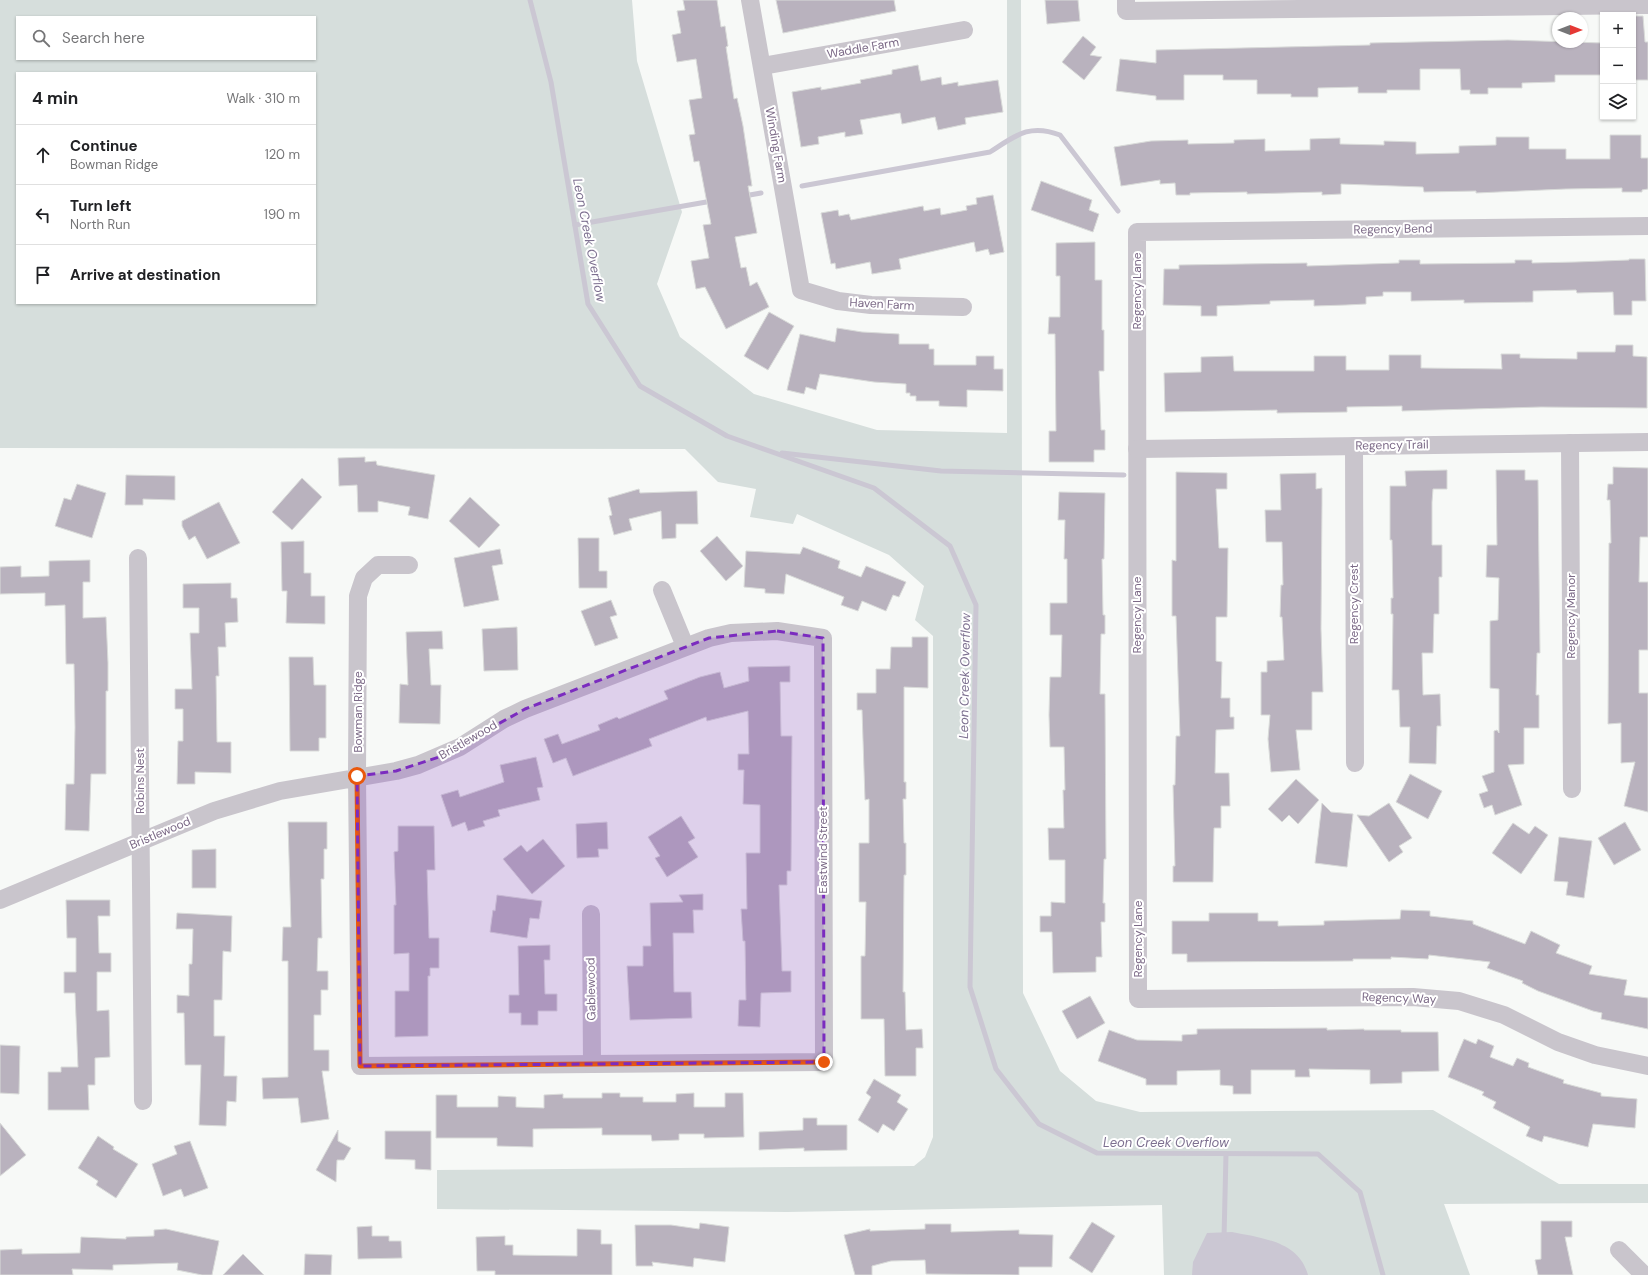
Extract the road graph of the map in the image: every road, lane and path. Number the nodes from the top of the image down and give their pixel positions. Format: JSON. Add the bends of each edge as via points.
{"nodes":[{"id":1,"x":750,"y":0,"type":"edge"},
{"id":2,"x":1648,"y":5,"type":"edge"},
{"id":3,"x":1126,"y":6,"type":"edge"},
{"id":4,"x":964,"y":30,"type":"dead end"},
{"id":5,"x":763,"y":66,"type":"junction"},
{"id":6,"x":1648,"y":226,"type":"edge"},
{"id":7,"x":1137,"y":232,"type":"joint"},
{"id":8,"x":801,"y":290,"type":"joint"},
{"id":9,"x":963,"y":307,"type":"dead end"},
{"id":10,"x":1648,"y":442,"type":"edge"},
{"id":11,"x":1570,"y":443,"type":"junction"},
{"id":12,"x":1354,"y":446,"type":"junction"},
{"id":13,"x":1136,"y":449,"type":"junction"},
{"id":14,"x":138,"y":558,"type":"dead end"},
{"id":15,"x":409,"y":566,"type":"dead end"},
{"id":16,"x":662,"y":590,"type":"dead end"},
{"id":17,"x":823,"y":638,"type":"joint"},
{"id":18,"x":685,"y":646,"type":"junction"},
{"id":19,"x":1355,"y":763,"type":"dead end"},
{"id":20,"x":357,"y":776,"type":"junction"},
{"id":21,"x":1572,"y":789,"type":"dead end"},
{"id":22,"x":141,"y":842,"type":"junction"},
{"id":23,"x":0,"y":900,"type":"edge"},
{"id":24,"x":591,"y":914,"type":"dead end"},
{"id":25,"x":1138,"y":999,"type":"joint"},
{"id":26,"x":592,"y":1064,"type":"junction"},
{"id":27,"x":1648,"y":1066,"type":"edge"},
{"id":28,"x":143,"y":1101,"type":"dead end"},
{"id":29,"x":1619,"y":1250,"type":"dead end"},
{"id":30,"x":1644,"y":1275,"type":"edge"}],
"edges":[{"from":1,"to":5,"type":"street","name":"Winding Farm"},
{"from":2,"to":3,"type":"street"},
{"from":4,"to":5,"type":"street","name":"Waddle Farm"},
{"from":5,"to":8,"type":"street","name":"Winding Farm"},
{"from":6,"to":7,"type":"street","name":"Regency Bend"},
{"from":7,"to":13,"type":"street","name":"Regency Lane"},
{"from":8,"to":9,"type":"street","name":"Haven Farm","via":[[838,301],[871,306]]},
{"from":10,"to":11,"type":"street","name":"Regency Trail"},
{"from":11,"to":12,"type":"street","name":"Regency Trail"},
{"from":11,"to":21,"type":"street","name":"Regency Manor"},
{"from":12,"to":13,"type":"street","name":"Regency Trail"},
{"from":12,"to":19,"type":"street","name":"Regency Crest"},
{"from":13,"to":25,"type":"street","name":"Regency Lane"},
{"from":14,"to":22,"type":"street","name":"Robins Nest"},
{"from":15,"to":20,"type":"street","name":"Bowman Ridge","via":[[378,565],[364,578],[358,596]]},
{"from":16,"to":18,"type":"street"},
{"from":17,"to":18,"type":"street","name":"Bristlewood","via":[[799,633],[754,631],[709,638]]},
{"from":17,"to":26,"type":"street","name":"Eastwind Street","via":[[824,1062]]},
{"from":18,"to":20,"type":"street","name":"Bristlewood","via":[[525,709],[439,757],[396,771]]},
{"from":20,"to":22,"type":"street","name":"Bristlewood","via":[[280,791],[214,811]]},
{"from":20,"to":26,"type":"street","name":"Bowman Ridge","via":[[360,1066]]},
{"from":22,"to":23,"type":"street","name":"Bristlewood"},
{"from":22,"to":28,"type":"street","name":"Robins Nest"},
{"from":24,"to":26,"type":"street","name":"Gablewood"},
{"from":25,"to":27,"type":"street","name":"Regency Way","via":[[1413,997],[1459,1001],[1504,1016],[1558,1042],[1594,1055]]},
{"from":29,"to":30,"type":"street"}]}
